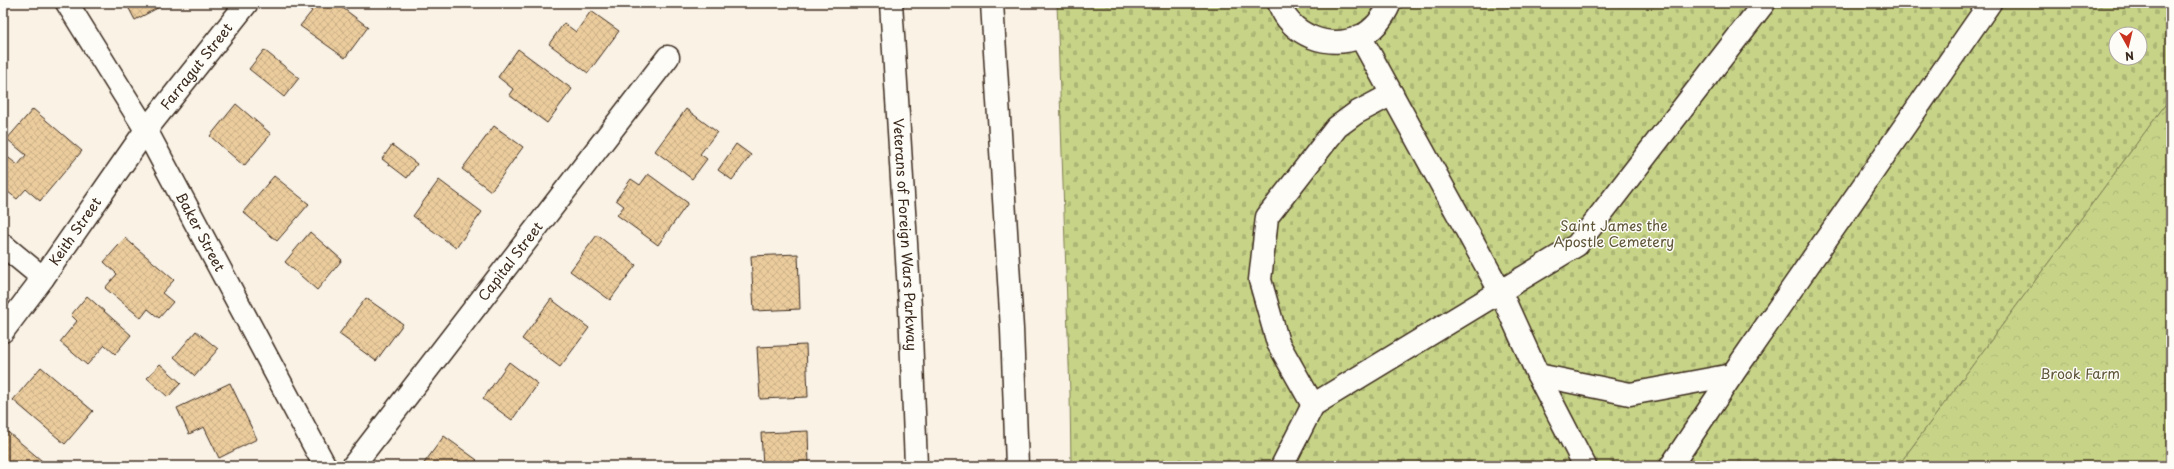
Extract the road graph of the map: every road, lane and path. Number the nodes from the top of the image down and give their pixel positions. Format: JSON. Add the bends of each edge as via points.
{"nodes":[{"id":1,"x":67,"y":3,"type":"edge"},
{"id":2,"x":247,"y":3,"type":"edge"},
{"id":3,"x":891,"y":3,"type":"edge"},
{"id":4,"x":992,"y":3,"type":"edge"},
{"id":5,"x":1279,"y":3,"type":"edge"},
{"id":6,"x":1390,"y":3,"type":"edge"},
{"id":7,"x":1764,"y":3,"type":"edge"},
{"id":8,"x":1990,"y":3,"type":"edge"},
{"id":9,"x":1360,"y":36,"type":"junction"},
{"id":10,"x":668,"y":57,"type":"dead end"},
{"id":11,"x":1392,"y":94,"type":"junction"},
{"id":12,"x":146,"y":130,"type":"junction"},
{"id":13,"x":3,"y":245,"type":"edge"},
{"id":14,"x":43,"y":278,"type":"junction"},
{"id":15,"x":1500,"y":291,"type":"junction"},
{"id":16,"x":3,"y":331,"type":"edge"},
{"id":17,"x":1538,"y":375,"type":"junction"},
{"id":18,"x":1732,"y":375,"type":"junction"},
{"id":19,"x":1313,"y":405,"type":"junction"},
{"id":20,"x":325,"y":466,"type":"edge"},
{"id":21,"x":353,"y":466,"type":"edge"},
{"id":22,"x":916,"y":466,"type":"edge"},
{"id":23,"x":1017,"y":466,"type":"edge"},
{"id":24,"x":1282,"y":466,"type":"edge"},
{"id":25,"x":1585,"y":466,"type":"edge"},
{"id":26,"x":1671,"y":466,"type":"edge"}],
"edges":[{"from":1,"to":12,"type":"main road","name":"Baker Street"},
{"from":2,"to":12,"type":"main road","name":"Farragut Street"},
{"from":3,"to":22,"type":"main road","name":"Veterans of Foreign Wars Parkway","via":[[910,299]]},
{"from":4,"to":23,"type":"main road","via":[[1012,329]]},
{"from":5,"to":9,"type":"main road","via":[[1292,25],[1306,36],[1324,42],[1342,42]]},
{"from":6,"to":9,"type":"main road","via":[[1383,17],[1373,28]]},
{"from":7,"to":15,"type":"main road","via":[[1577,246]]},
{"from":8,"to":18,"type":"main road"},
{"from":9,"to":11,"type":"main road"},
{"from":10,"to":21,"type":"main road","name":"Capital Street"},
{"from":11,"to":15,"type":"main road"},
{"from":11,"to":19,"type":"main road","via":[[1356,113],[1338,127],[1267,217],[1260,280],[1278,343]]},
{"from":12,"to":14,"type":"main road","name":"Keith Street"},
{"from":12,"to":20,"type":"main road","name":"Baker Street"},
{"from":13,"to":14,"type":"main road"},
{"from":14,"to":16,"type":"main road","name":"Keith Street"},
{"from":15,"to":17,"type":"main road"},
{"from":15,"to":19,"type":"main road"},
{"from":17,"to":18,"type":"main road","via":[[1630,394]]},
{"from":17,"to":25,"type":"main road"},
{"from":18,"to":26,"type":"main road"},
{"from":19,"to":24,"type":"main road"}]}
